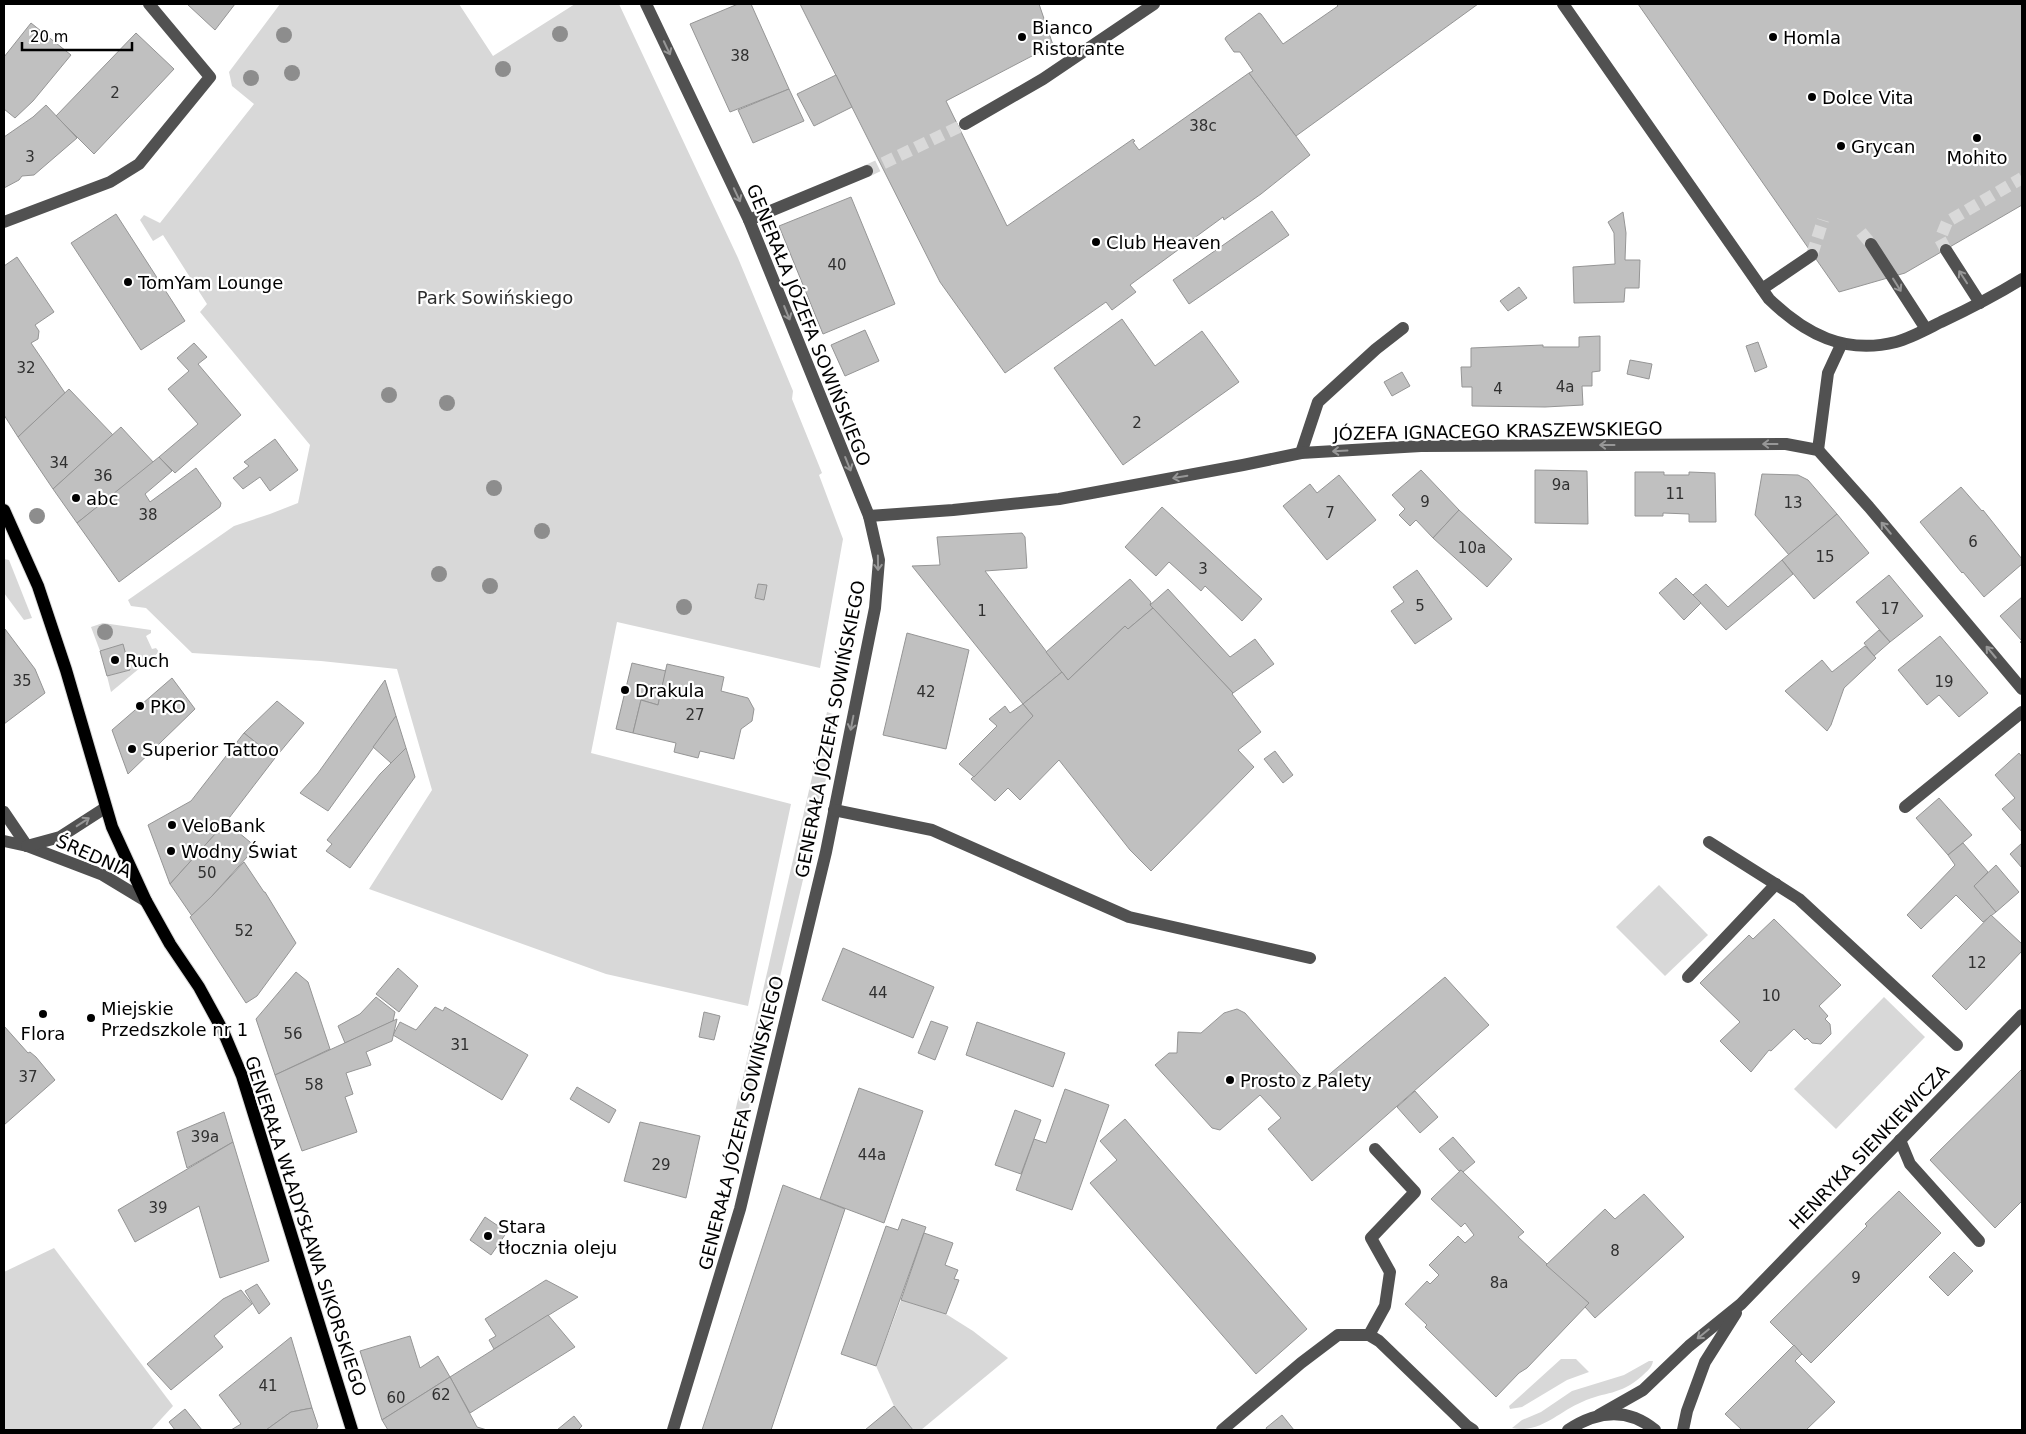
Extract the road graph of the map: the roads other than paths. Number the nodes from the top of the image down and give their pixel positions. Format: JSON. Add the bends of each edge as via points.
{"nodes":[{"id":1,"x":149,"y":4,"type":"edge"},
{"id":2,"x":646,"y":4,"type":"edge"},
{"id":3,"x":1154,"y":4,"type":"edge"},
{"id":4,"x":1563,"y":4,"type":"edge"},
{"id":5,"x":965,"y":124,"type":"tunnel mouth"},
{"id":6,"x":867,"y":171,"type":"tunnel mouth"},
{"id":7,"x":749,"y":220,"type":"junction"},
{"id":8,"x":4,"y":222,"type":"edge"},
{"id":9,"x":1870,"y":244,"type":"tunnel mouth"},
{"id":10,"x":1946,"y":250,"type":"tunnel mouth"},
{"id":11,"x":1812,"y":255,"type":"tunnel mouth"},
{"id":12,"x":2022,"y":279,"type":"edge"},
{"id":13,"x":1762,"y":289,"type":"junction"},
{"id":14,"x":1980,"y":304,"type":"junction"},
{"id":15,"x":1403,"y":328,"type":"dead end"},
{"id":16,"x":1926,"y":329,"type":"junction"},
{"id":17,"x":1841,"y":345,"type":"junction"},
{"id":18,"x":1818,"y":450,"type":"junction"},
{"id":19,"x":1300,"y":453,"type":"junction"},
{"id":20,"x":4,"y":510,"type":"edge"},
{"id":21,"x":869,"y":516,"type":"junction"},
{"id":22,"x":2022,"y":689,"type":"edge"},
{"id":23,"x":2022,"y":712,"type":"edge"},
{"id":24,"x":1905,"y":807,"type":"dead end"},
{"id":25,"x":105,"y":808,"type":"junction"},
{"id":26,"x":834,"y":810,"type":"junction"},
{"id":27,"x":4,"y":812,"type":"edge"},
{"id":28,"x":4,"y":842,"type":"edge"},
{"id":29,"x":1709,"y":842,"type":"dead end"},
{"id":30,"x":27,"y":846,"type":"junction"},
{"id":31,"x":1776,"y":884,"type":"junction"},
{"id":32,"x":146,"y":900,"type":"junction"},
{"id":33,"x":1310,"y":958,"type":"dead end"},
{"id":34,"x":1688,"y":977,"type":"dead end"},
{"id":35,"x":2022,"y":1015,"type":"edge"},
{"id":36,"x":1957,"y":1045,"type":"dead end"},
{"id":37,"x":1900,"y":1140,"type":"junction"},
{"id":38,"x":1375,"y":1149,"type":"dead end"},
{"id":39,"x":1979,"y":1241,"type":"dead end"},
{"id":40,"x":1741,"y":1304,"type":"junction"},
{"id":41,"x":1369,"y":1335,"type":"junction"},
{"id":42,"x":1598,"y":1415,"type":"junction"},
{"id":43,"x":352,"y":1430,"type":"edge"},
{"id":44,"x":673,"y":1430,"type":"edge"},
{"id":45,"x":1222,"y":1430,"type":"edge"},
{"id":46,"x":1473,"y":1430,"type":"edge"},
{"id":47,"x":1568,"y":1430,"type":"edge"},
{"id":48,"x":1655,"y":1430,"type":"edge"},
{"id":49,"x":1683,"y":1430,"type":"edge"}],
"edges":[{"from":1,"to":8,"type":"street","via":[[210,77],[139,164],[110,182]]},
{"from":2,"to":7,"type":"street","name":"GENERAŁA JÓZEFA SOWIŃSKIEGO","one_way":true},
{"from":3,"to":5,"type":"street","via":[[1043,79]]},
{"from":4,"to":13,"type":"street"},
{"from":6,"to":7,"type":"street"},
{"from":7,"to":21,"type":"street","name":"GENERAŁA JÓZEFA SOWIŃSKIEGO","one_way":true},
{"from":9,"to":16,"type":"street","one_way":true},
{"from":14,"to":10,"type":"street","one_way":true},
{"from":11,"to":13,"type":"street"},
{"from":12,"to":14,"type":"street"},
{"from":13,"to":17,"type":"street","via":[[1800,327]]},
{"from":14,"to":16,"type":"street"},
{"from":15,"to":19,"type":"street","via":[[1318,402]]},
{"from":16,"to":17,"type":"street","via":[[1897,342],[1870,346]]},
{"from":17,"to":18,"type":"street","via":[[1828,373]]},
{"from":18,"to":19,"type":"street","name":"JÓZEFA IGNACEGO KRASZEWSKIEGO","one_way":true,"via":[[1786,444],[1421,446]]},
{"from":22,"to":18,"type":"street","one_way":true},
{"from":19,"to":21,"type":"street","name":"JÓZEFA IGNACEGO KRASZEWSKIEGO","one_way":true,"via":[[1059,499]]},
{"from":20,"to":25,"type":"main road","name":"GENERAŁA WŁADYSŁAWA SIKORSKIEGO","via":[[38,586],[66,670]]},
{"from":21,"to":26,"type":"street","name":"GENERAŁA JÓZEFA SOWIŃSKIEGO","one_way":true,"via":[[879,560],[875,608]]},
{"from":23,"to":24,"type":"street"},
{"from":30,"to":25,"type":"street","name":"ŚREDNIA","one_way":true,"via":[[60,837]]},
{"from":25,"to":32,"type":"main road","name":"GENERAŁA WŁADYSŁAWA SIKORSKIEGO"},
{"from":26,"to":33,"type":"street","via":[[932,830],[1129,917]]},
{"from":26,"to":44,"type":"street","name":"GENERAŁA JÓZEFA SOWIŃSKIEGO","via":[[740,1209]]},
{"from":27,"to":30,"type":"street"},
{"from":28,"to":30,"type":"street"},
{"from":29,"to":31,"type":"street"},
{"from":30,"to":32,"type":"street","name":"ŚREDNIA","via":[[103,875]]},
{"from":31,"to":34,"type":"street"},
{"from":31,"to":36,"type":"street","via":[[1799,899]]},
{"from":32,"to":43,"type":"main road","name":"GENERAŁA WŁADYSŁAWA SIKORSKIEGO","via":[[214,1013],[242,1076]]},
{"from":35,"to":37,"type":"street","name":"HENRYKA SIENKIEWICZA"},
{"from":37,"to":39,"type":"street","via":[[1910,1164]]},
{"from":37,"to":40,"type":"street","name":"HENRYKA SIENKIEWICZA"},
{"from":38,"to":41,"type":"street","via":[[1415,1192],[1371,1238],[1390,1272],[1385,1306]]},
{"from":40,"to":42,"type":"street","name":"HENRYKA SIENKIEWICZA","one_way":true,"via":[[1689,1346],[1643,1390]]},
{"from":40,"to":49,"type":"street","name":"HENRYKA SIENKIEWICZA","via":[[1705,1362]]},
{"from":41,"to":45,"type":"street","via":[[1338,1335]]},
{"from":41,"to":46,"type":"street","via":[[1379,1340]]},
{"from":42,"to":47,"type":"street","name":"HENRYKA SIENKIEWICZA"},
{"from":42,"to":48,"type":"street","via":[[1618,1414],[1637,1419]]}]}
